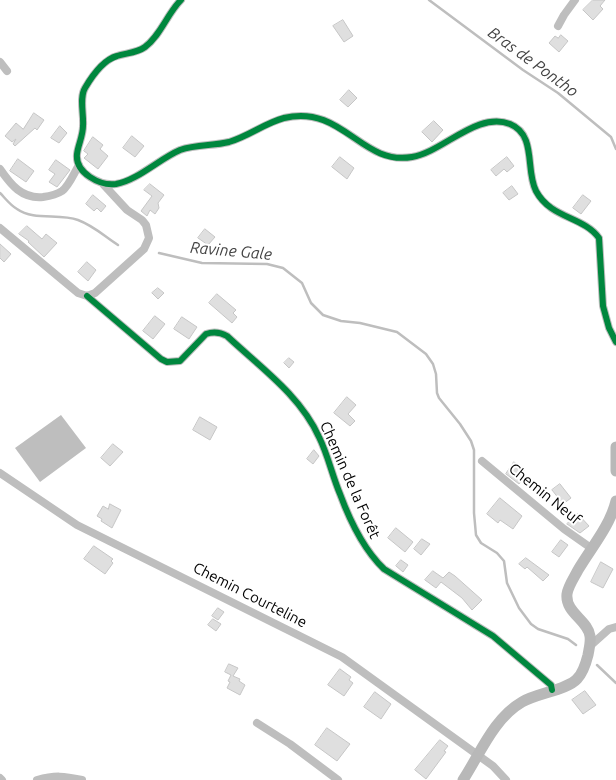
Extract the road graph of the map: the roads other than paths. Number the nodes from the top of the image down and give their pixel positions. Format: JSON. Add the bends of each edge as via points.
{"nodes":[{"id":1,"x":181,"y":0,"type":"edge"},
{"id":2,"x":575,"y":0,"type":"edge"},
{"id":3,"x":558,"y":26,"type":"dead end"},
{"id":4,"x":0,"y":62,"type":"edge"},
{"id":5,"x":7,"y":71,"type":"dead end"},
{"id":6,"x":79,"y":165,"type":"junction"},
{"id":7,"x":0,"y":169,"type":"edge"},
{"id":8,"x":103,"y":184,"type":"junction"},
{"id":9,"x":0,"y":228,"type":"edge"},
{"id":10,"x":87,"y":296,"type":"junction"},
{"id":11,"x":616,"y":342,"type":"edge"},
{"id":12,"x":616,"y":447,"type":"edge"},
{"id":13,"x":482,"y":461,"type":"dead end"},
{"id":14,"x":616,"y":471,"type":"edge"},
{"id":15,"x":0,"y":473,"type":"edge"},
{"id":16,"x":616,"y":501,"type":"edge"},
{"id":17,"x":613,"y":519,"type":"edge"},
{"id":18,"x":591,"y":548,"type":"junction"},
{"id":19,"x":616,"y":627,"type":"edge"},
{"id":20,"x":590,"y":646,"type":"junction"},
{"id":21,"x":552,"y":690,"type":"junction"},
{"id":22,"x":257,"y":723,"type":"dead end"},
{"id":23,"x":478,"y":756,"type":"junction"},
{"id":24,"x":37,"y":780,"type":"edge"},
{"id":25,"x":82,"y":780,"type":"edge"},
{"id":26,"x":338,"y":780,"type":"edge"},
{"id":27,"x":463,"y":780,"type":"edge"},
{"id":28,"x":506,"y":780,"type":"edge"}],
"edges":[{"from":1,"to":6,"type":"street","via":[[147,46],[104,62],[84,90],[83,129],[77,153]]},
{"from":2,"to":3,"type":"street"},
{"from":4,"to":5,"type":"street"},
{"from":6,"to":7,"type":"street","via":[[63,190],[38,198],[24,195]]},
{"from":6,"to":8,"type":"street"},
{"from":8,"to":10,"type":"street","via":[[127,210],[142,220],[149,238],[144,250],[108,283]]},
{"from":8,"to":11,"type":"street","via":[[126,181],[179,150],[200,144],[228,142],[284,118],[321,119],[339,126],[376,152],[400,159],[427,154],[478,125],[492,122],[511,124],[525,139],[530,152],[532,183],[541,199],[548,207],[590,229],[599,238],[603,306]]},
{"from":9,"to":10,"type":"street","via":[[78,293]]},
{"from":10,"to":21,"type":"street","name":"Chemin de la Forêt","via":[[168,362],[180,361],[206,334],[222,333],[227,336],[287,390],[310,419],[327,455],[339,494],[375,560],[384,569],[502,642],[551,685]]},
{"from":12,"to":14,"type":"main road"},
{"from":13,"to":18,"type":"street","name":"Chemin Neuf"},
{"from":15,"to":23,"type":"street","name":"Chemin Courteline","via":[[77,525],[342,657]]},
{"from":16,"to":17,"type":"main road"},
{"from":17,"to":18,"type":"main road"},
{"from":18,"to":20,"type":"main road","via":[[567,593],[571,609],[590,635]]},
{"from":19,"to":20,"type":"street"},
{"from":20,"to":21,"type":"main road","via":[[578,679]]},
{"from":21,"to":23,"type":"main road","via":[[521,702],[505,714]]},
{"from":22,"to":26,"type":"street"},
{"from":23,"to":27,"type":"main road"},
{"from":23,"to":28,"type":"street","name":"Chemin Courteline"},
{"from":24,"to":25,"type":"street","via":[[52,776]]}]}
